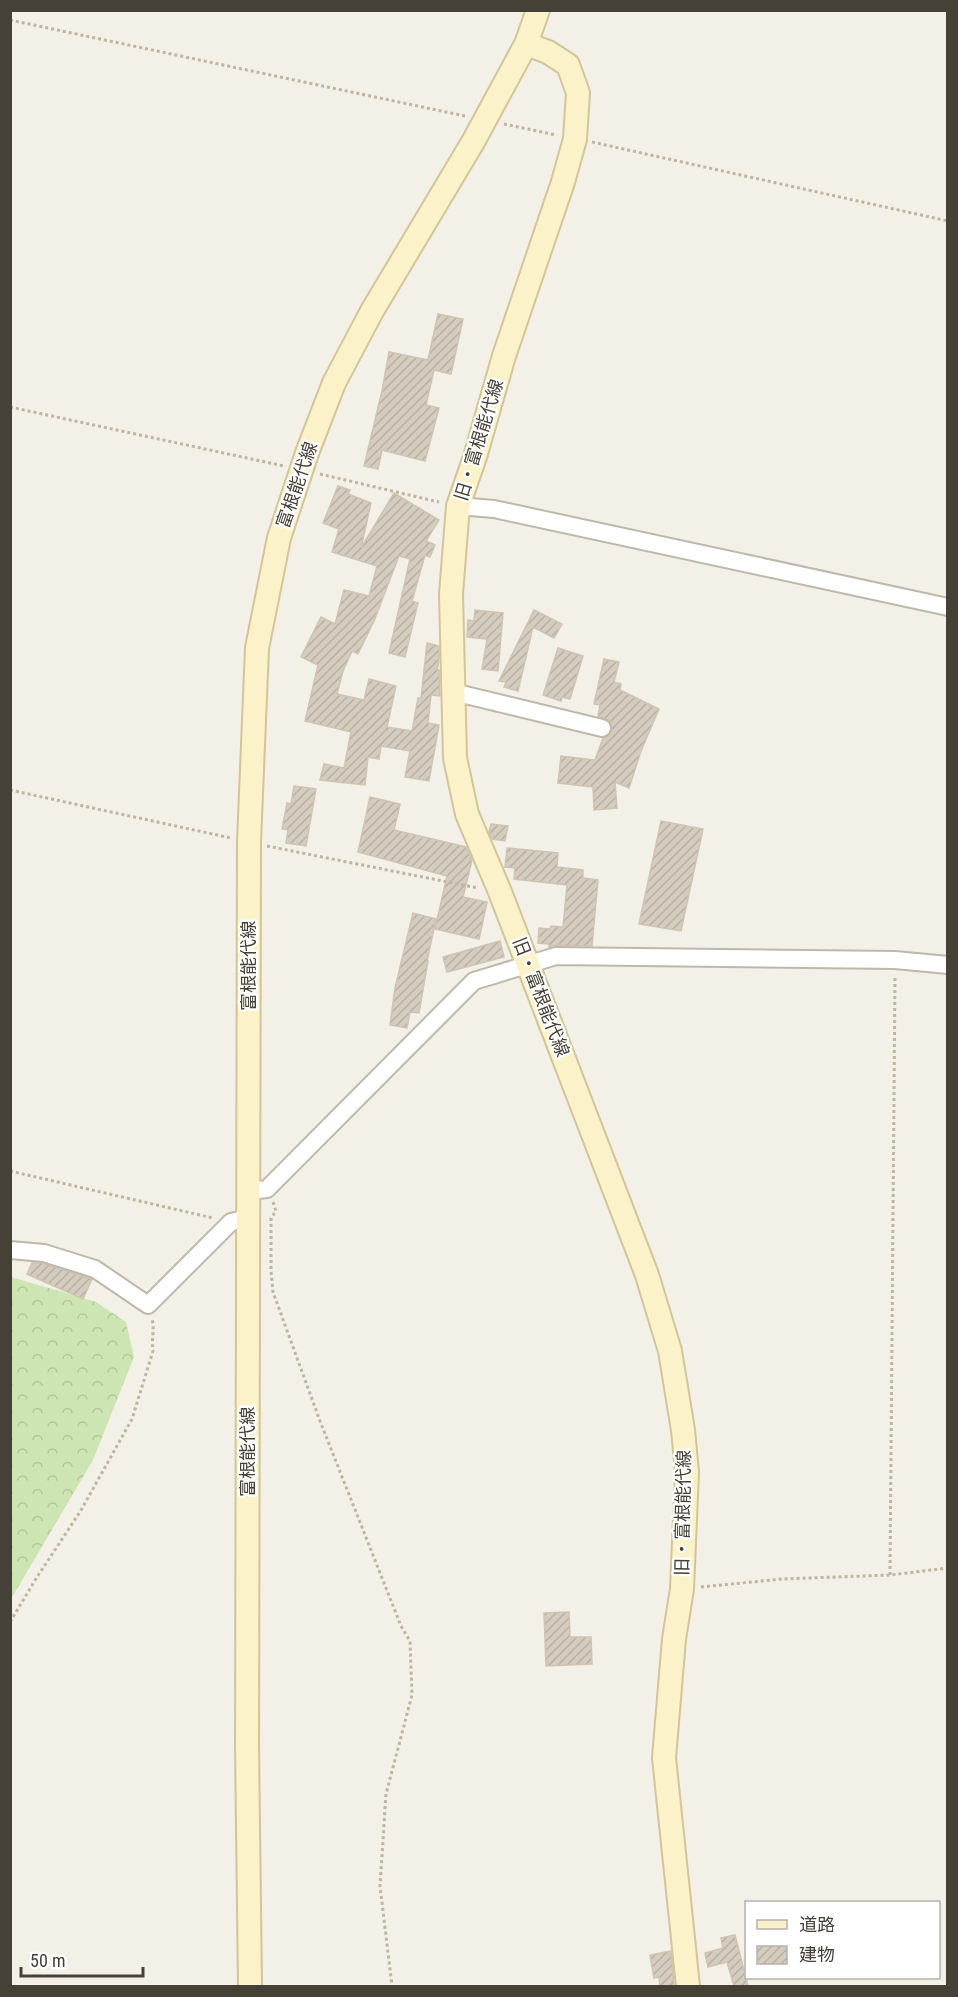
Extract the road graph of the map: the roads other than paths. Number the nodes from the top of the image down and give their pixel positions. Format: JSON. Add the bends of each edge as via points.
{"nodes":[{"id":1,"x":538,"y":10,"type":"edge"},
{"id":2,"x":526,"y":44,"type":"junction"},
{"id":3,"x":458,"y":506,"type":"junction"},
{"id":4,"x":948,"y":607,"type":"edge"},
{"id":5,"x":453,"y":692,"type":"junction"},
{"id":6,"x":602,"y":728,"type":"dead end"},
{"id":7,"x":948,"y":965,"type":"edge"},
{"id":8,"x":528,"y":966,"type":"junction"},
{"id":9,"x":258,"y":1190,"type":"junction"},
{"id":10,"x":240,"y":1220,"type":"junction"},
{"id":11,"x":10,"y":1250,"type":"edge"},
{"id":12,"x":250,"y":1986,"type":"edge"},
{"id":13,"x":688,"y":1986,"type":"edge"}],
"edges":[{"from":1,"to":2,"type":"main road","name":"富根能代線"},
{"from":2,"to":3,"type":"main road","name":"旧・富根能代線","via":[[568,65],[578,93],[574,139]]},
{"from":2,"to":9,"type":"main road","name":"富根能代線","via":[[334,383],[279,538],[257,648],[249,842]]},
{"from":3,"to":4,"type":"street","via":[[494,509]]},
{"from":3,"to":5,"type":"main road","name":"旧・富根能代線","via":[[451,594]]},
{"from":5,"to":6,"type":"street"},
{"from":5,"to":8,"type":"main road","name":"旧・富根能代線","via":[[455,758],[467,814]]},
{"from":7,"to":8,"type":"street","via":[[895,960],[556,956]]},
{"from":8,"to":9,"type":"street","via":[[474,981]]},
{"from":8,"to":13,"type":"main road","name":"旧・富根能代線","via":[[647,1275],[670,1351],[683,1430],[687,1472],[682,1589],[664,1758]]},
{"from":9,"to":10,"type":"main road","name":"富根能代線"},
{"from":10,"to":11,"type":"street","via":[[148,1305],[95,1269],[44,1253]]},
{"from":10,"to":12,"type":"main road","name":"富根能代線"}]}
